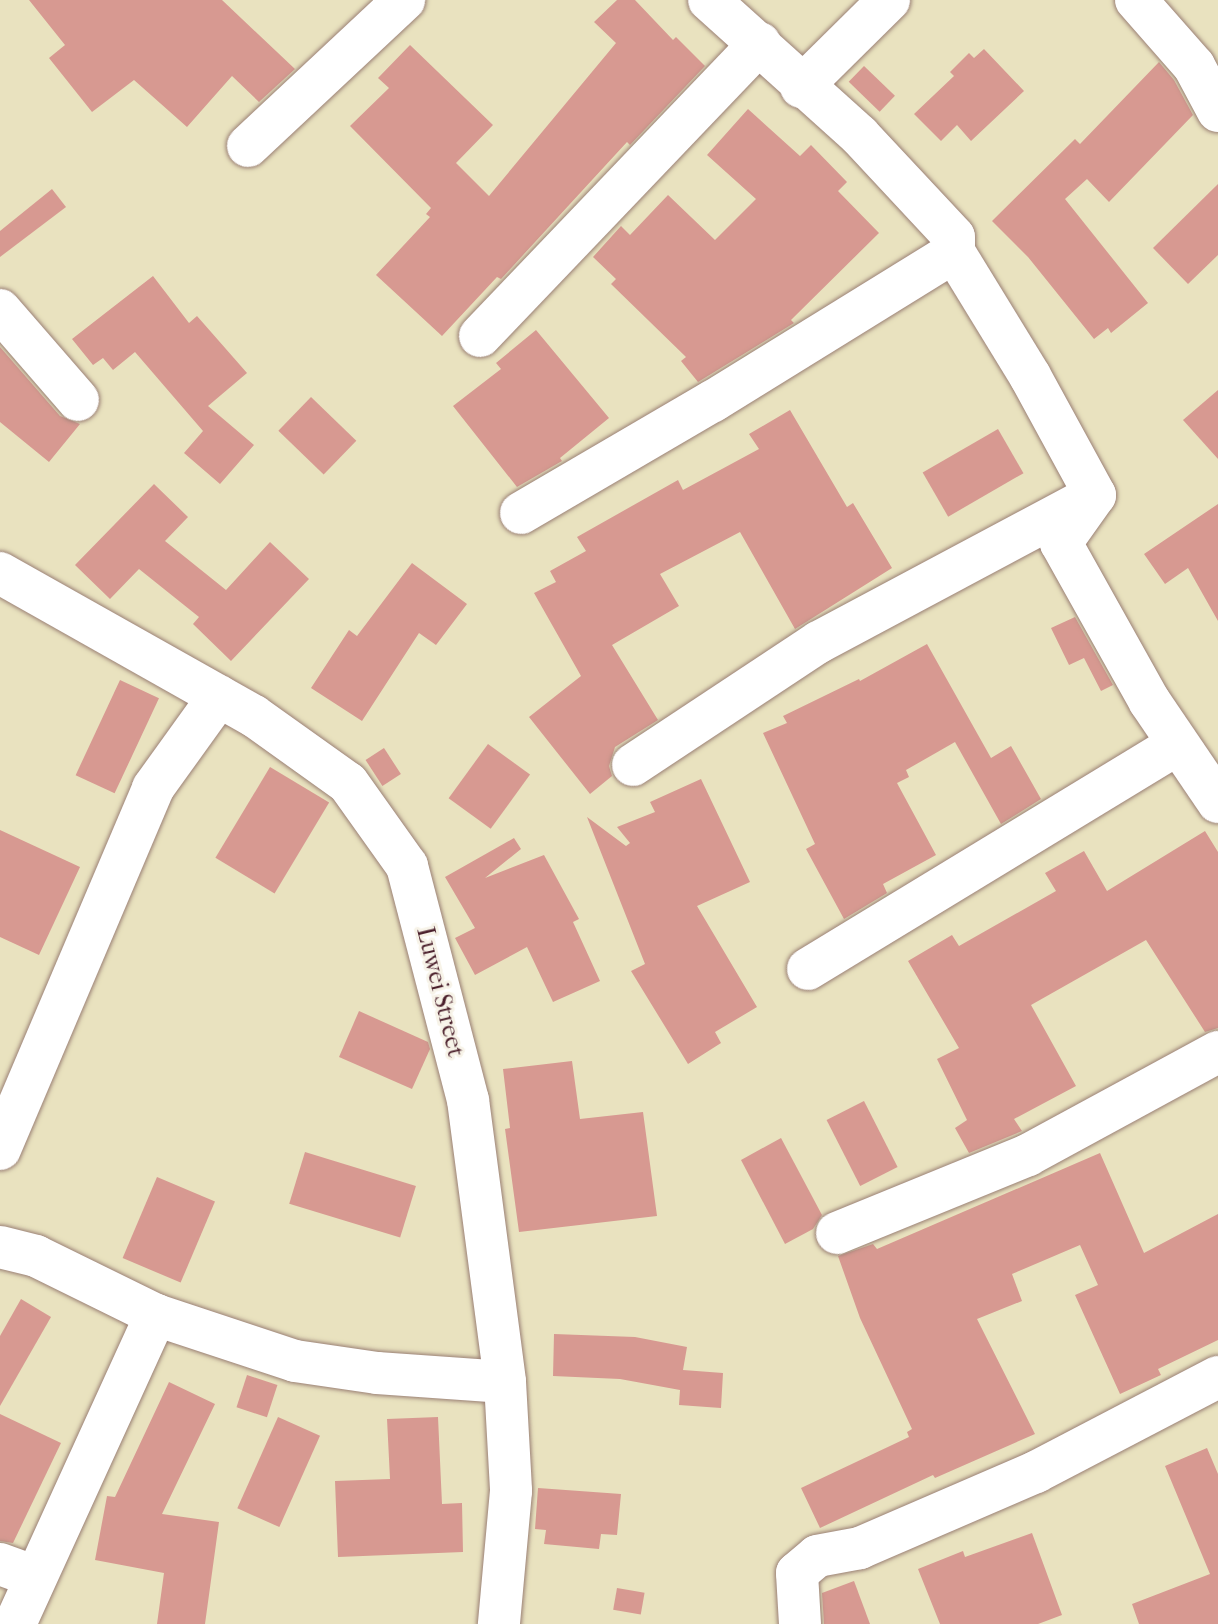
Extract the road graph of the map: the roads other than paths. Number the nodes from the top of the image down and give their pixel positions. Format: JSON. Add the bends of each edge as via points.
{"nodes":[{"id":1,"x":404,"y":0,"type":"edge"},
{"id":2,"x":709,"y":0,"type":"edge"},
{"id":3,"x":889,"y":0,"type":"edge"},
{"id":4,"x":1136,"y":0,"type":"edge"},
{"id":5,"x":760,"y":43,"type":"junction"},
{"id":6,"x":801,"y":87,"type":"junction"},
{"id":7,"x":1218,"y":111,"type":"edge"},
{"id":8,"x":248,"y":146,"type":"dead end"},
{"id":9,"x":954,"y":252,"type":"junction"},
{"id":10,"x":0,"y":310,"type":"edge"},
{"id":11,"x":480,"y":336,"type":"dead end"},
{"id":12,"x":78,"y":400,"type":"dead end"},
{"id":13,"x":1095,"y":495,"type":"junction"},
{"id":14,"x":521,"y":513,"type":"dead end"},
{"id":15,"x":0,"y":573,"type":"edge"},
{"id":16,"x":219,"y":696,"type":"junction"},
{"id":17,"x":1177,"y":745,"type":"junction"},
{"id":18,"x":633,"y":765,"type":"dead end"},
{"id":19,"x":1218,"y":802,"type":"edge"},
{"id":20,"x":808,"y":969,"type":"dead end"},
{"id":21,"x":1218,"y":1052,"type":"edge"},
{"id":22,"x":0,"y":1149,"type":"edge"},
{"id":23,"x":837,"y":1233,"type":"dead end"},
{"id":24,"x":0,"y":1247,"type":"edge"},
{"id":25,"x":156,"y":1315,"type":"junction"},
{"id":26,"x":1218,"y":1377,"type":"edge"},
{"id":27,"x":505,"y":1382,"type":"junction"},
{"id":28,"x":18,"y":1570,"type":"edge"},
{"id":29,"x":15,"y":1624,"type":"edge"},
{"id":30,"x":499,"y":1624,"type":"edge"},
{"id":31,"x":800,"y":1624,"type":"edge"}],
"edges":[{"from":1,"to":8,"type":"street"},
{"from":2,"to":5,"type":"street"},
{"from":3,"to":6,"type":"street"},
{"from":4,"to":7,"type":"street","via":[[1194,66]]},
{"from":5,"to":6,"type":"street"},
{"from":5,"to":11,"type":"street"},
{"from":6,"to":9,"type":"street","via":[[859,135],[954,237]]},
{"from":9,"to":13,"type":"street"},
{"from":9,"to":14,"type":"street"},
{"from":10,"to":12,"type":"street"},
{"from":13,"to":17,"type":"street","via":[[1061,543]]},
{"from":13,"to":18,"type":"street","via":[[819,642]]},
{"from":15,"to":16,"type":"street","name":"Luwei Street"},
{"from":16,"to":22,"type":"street","via":[[153,788]]},
{"from":16,"to":27,"type":"street","name":"Luwei Street","via":[[348,783],[407,866],[468,1100]]},
{"from":17,"to":19,"type":"street"},
{"from":17,"to":20,"type":"street"},
{"from":21,"to":23,"type":"street","via":[[1028,1155]]},
{"from":24,"to":25,"type":"street","via":[[36,1256]]},
{"from":25,"to":27,"type":"street","via":[[295,1361]]},
{"from":25,"to":28,"type":"street"},
{"from":26,"to":31,"type":"street","via":[[1036,1472],[860,1548],[817,1556],[797,1573]]},
{"from":27,"to":30,"type":"street","name":"Luwei Street","via":[[511,1491]]},
{"from":28,"to":29,"type":"street"}]}
